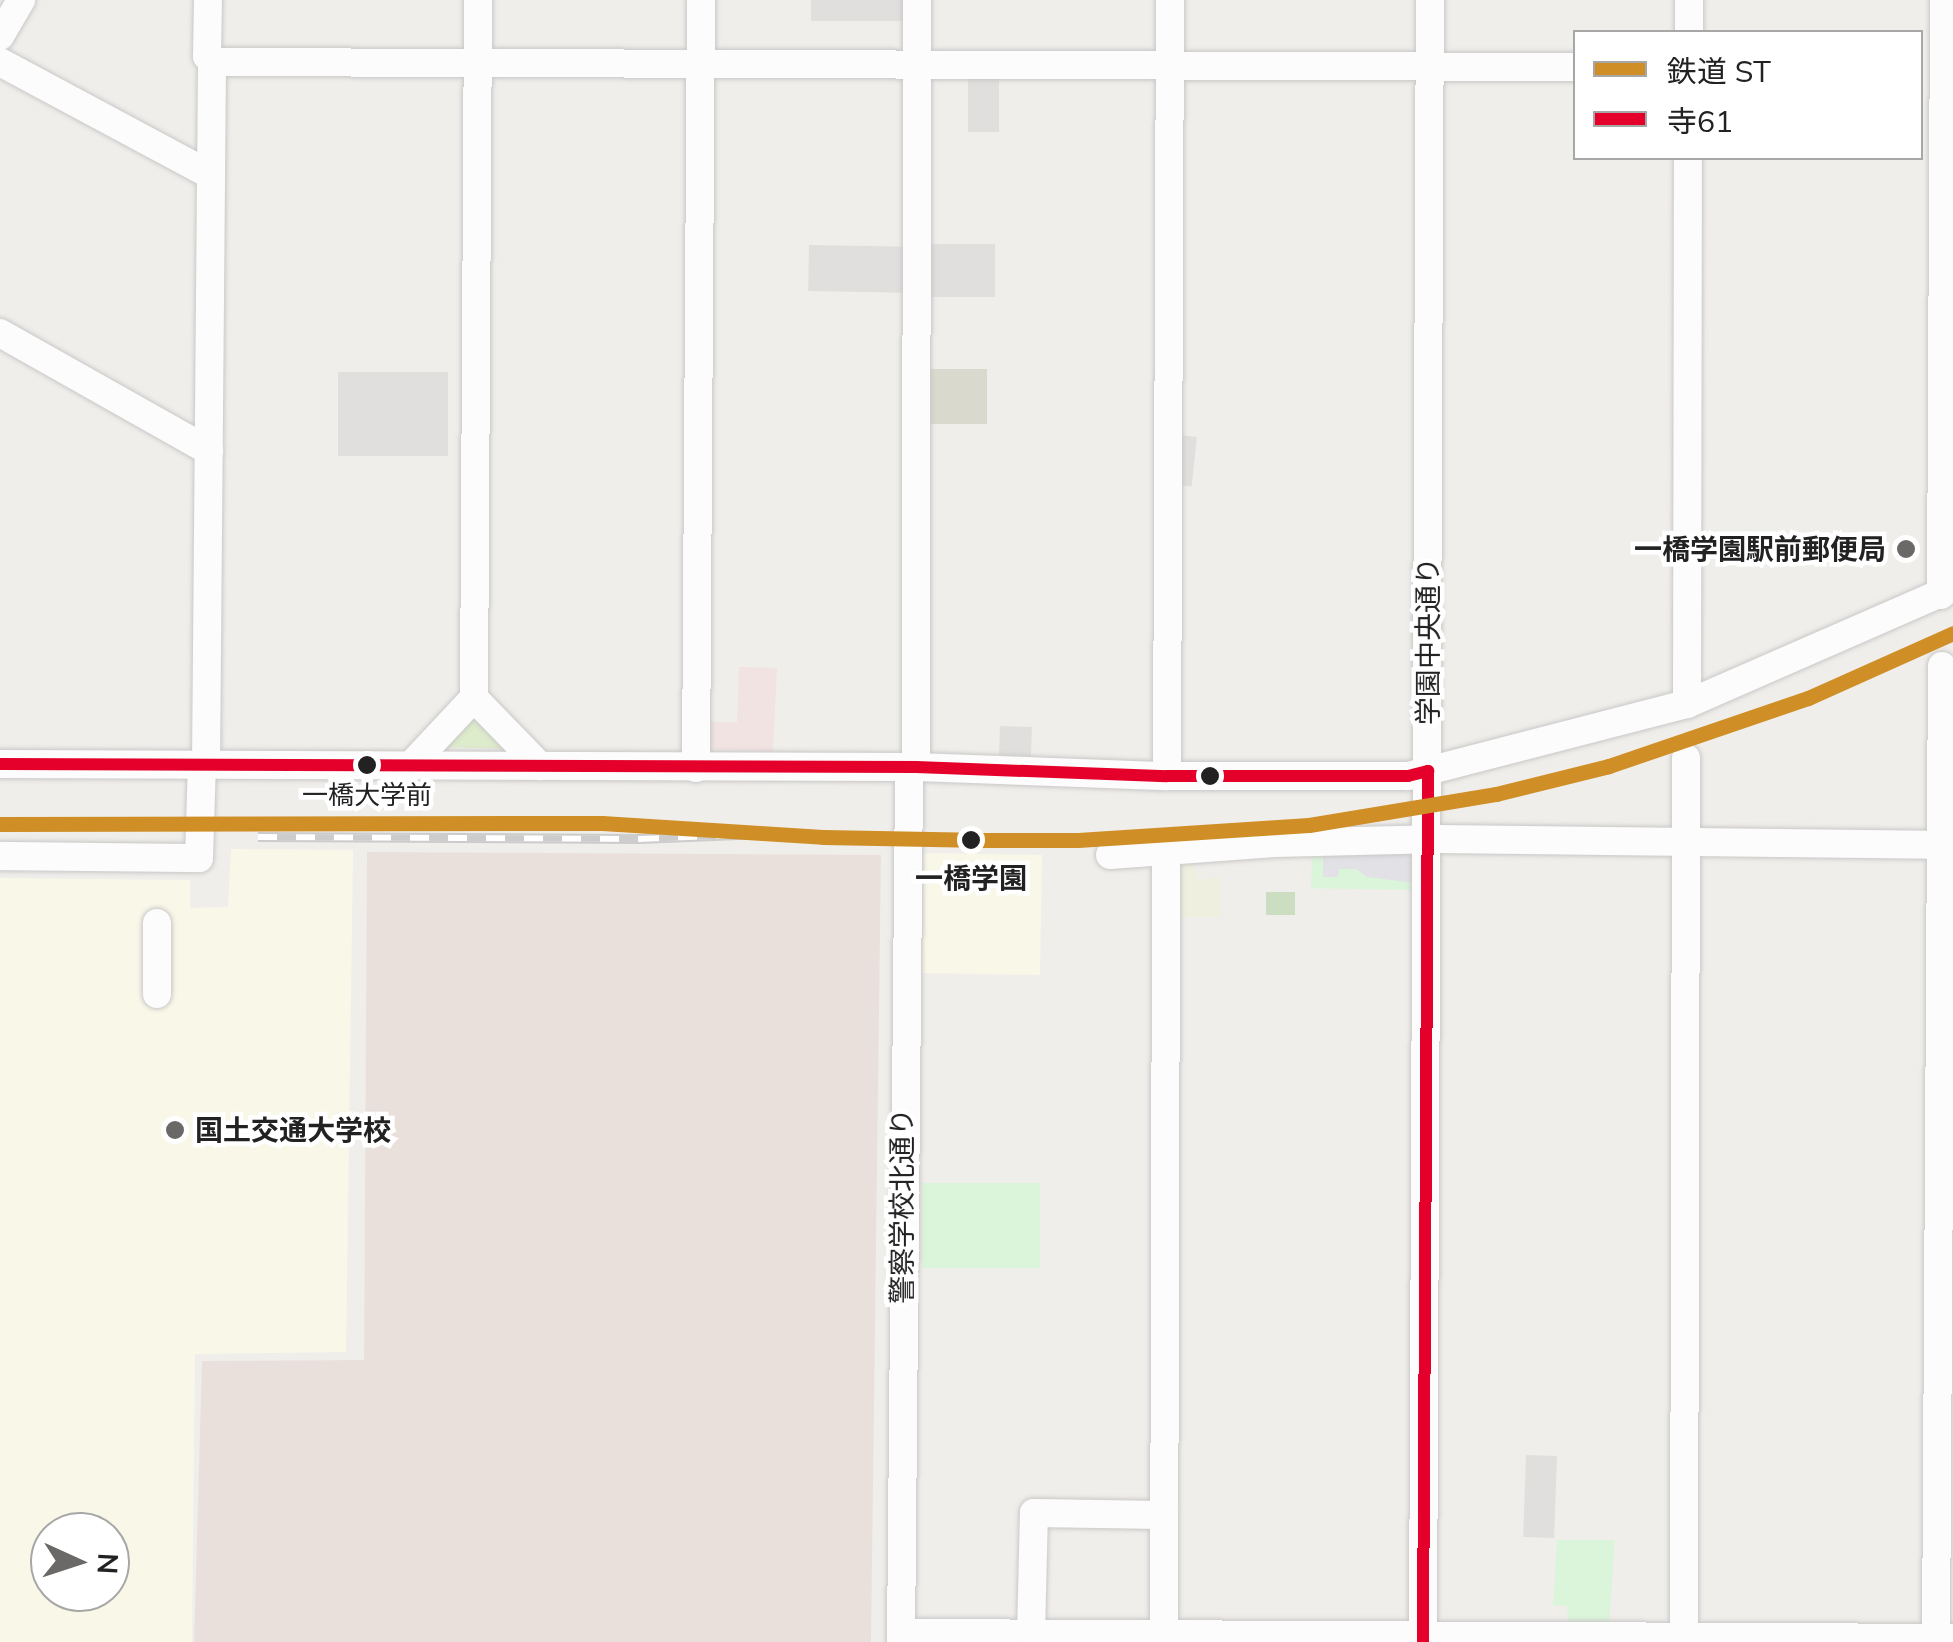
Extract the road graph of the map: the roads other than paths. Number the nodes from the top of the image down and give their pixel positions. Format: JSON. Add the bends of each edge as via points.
{"nodes":[{"id":1,"x":21,"y":0,"type":"edge"},
{"id":2,"x":208,"y":0,"type":"edge"},
{"id":3,"x":478,"y":0,"type":"edge"},
{"id":4,"x":700,"y":0,"type":"edge"},
{"id":5,"x":918,"y":0,"type":"edge"},
{"id":6,"x":1170,"y":0,"type":"edge"},
{"id":7,"x":1430,"y":0,"type":"edge"},
{"id":8,"x":1689,"y":0,"type":"edge"},
{"id":9,"x":1944,"y":0,"type":"edge"},
{"id":10,"x":1689,"y":30,"type":"edge"},
{"id":11,"x":0,"y":36,"type":"edge"},
{"id":12,"x":0,"y":62,"type":"edge"},
{"id":13,"x":212,"y":62,"type":"junction"},
{"id":14,"x":478,"y":62,"type":"junction"},
{"id":15,"x":700,"y":63,"type":"junction"},
{"id":16,"x":918,"y":63,"type":"junction"},
{"id":17,"x":1170,"y":64,"type":"junction"},
{"id":18,"x":1430,"y":66,"type":"junction"},
{"id":19,"x":1573,"y":67,"type":"edge"},
{"id":20,"x":1939,"y":69,"type":"edge"},
{"id":21,"x":1688,"y":160,"type":"edge"},
{"id":22,"x":209,"y":174,"type":"junction"},
{"id":23,"x":0,"y":332,"type":"edge"},
{"id":24,"x":208,"y":451,"type":"junction"},
{"id":25,"x":1947,"y":592,"type":"edge"},
{"id":26,"x":1942,"y":666,"type":"dead end"},
{"id":27,"x":474,"y":698,"type":"junction"},
{"id":28,"x":1686,"y":704,"type":"junction"},
{"id":29,"x":1686,"y":758,"type":"dead end"},
{"id":30,"x":0,"y":764,"type":"edge"},
{"id":31,"x":410,"y":765,"type":"junction"},
{"id":32,"x":204,"y":766,"type":"junction"},
{"id":33,"x":540,"y":766,"type":"junction"},
{"id":34,"x":696,"y":768,"type":"junction"},
{"id":35,"x":912,"y":768,"type":"junction"},
{"id":36,"x":1428,"y":771,"type":"junction"},
{"id":37,"x":1167,"y":776,"type":"junction"},
{"id":38,"x":1688,"y":839,"type":"junction"},
{"id":39,"x":1427,"y":842,"type":"junction"},
{"id":40,"x":1946,"y":845,"type":"edge"},
{"id":41,"x":1166,"y":853,"type":"junction"},
{"id":42,"x":1110,"y":855,"type":"dead end"},
{"id":43,"x":0,"y":856,"type":"edge"},
{"id":44,"x":157,"y":923,"type":"dead end"},
{"id":45,"x":157,"y":994,"type":"dead end"},
{"id":46,"x":1946,"y":1254,"type":"edge"},
{"id":47,"x":1164,"y":1515,"type":"junction"},
{"id":48,"x":1030,"y":1634,"type":"junction"},
{"id":49,"x":901,"y":1638,"type":"edge"},
{"id":50,"x":1164,"y":1638,"type":"edge"},
{"id":51,"x":1423,"y":1639,"type":"edge"},
{"id":52,"x":1684,"y":1639,"type":"edge"},
{"id":53,"x":1942,"y":1639,"type":"edge"}],
"edges":[{"from":1,"to":11,"type":"street"},
{"from":2,"to":13,"type":"street"},
{"from":3,"to":14,"type":"street"},
{"from":4,"to":15,"type":"street"},
{"from":5,"to":16,"type":"street","name":"警察学校北通り"},
{"from":6,"to":17,"type":"street"},
{"from":7,"to":18,"type":"street","name":"学園中央通り"},
{"from":8,"to":10,"type":"street"},
{"from":9,"to":20,"type":"street"},
{"from":12,"to":22,"type":"street"},
{"from":13,"to":14,"type":"street"},
{"from":13,"to":22,"type":"street"},
{"from":14,"to":15,"type":"street"},
{"from":14,"to":27,"type":"street"},
{"from":15,"to":16,"type":"street"},
{"from":15,"to":34,"type":"street"},
{"from":16,"to":17,"type":"street"},
{"from":16,"to":35,"type":"street","name":"警察学校北通り"},
{"from":17,"to":18,"type":"street"},
{"from":17,"to":37,"type":"street"},
{"from":18,"to":19,"type":"street"},
{"from":18,"to":36,"type":"street","name":"学園中央通り"},
{"from":20,"to":25,"type":"street"},
{"from":21,"to":28,"type":"street"},
{"from":22,"to":24,"type":"street"},
{"from":23,"to":24,"type":"street"},
{"from":24,"to":32,"type":"street"},
{"from":25,"to":28,"type":"street"},
{"from":26,"to":40,"type":"street"},
{"from":27,"to":31,"type":"street"},
{"from":27,"to":33,"type":"street"},
{"from":28,"to":36,"type":"street"},
{"from":29,"to":38,"type":"street"},
{"from":30,"to":32,"type":"street"},
{"from":31,"to":32,"type":"street"},
{"from":31,"to":33,"type":"street"},
{"from":32,"to":43,"type":"street","via":[[200,858]]},
{"from":33,"to":34,"type":"street"},
{"from":34,"to":35,"type":"street"},
{"from":35,"to":37,"type":"street"},
{"from":35,"to":49,"type":"street","name":"警察学校北通り"},
{"from":36,"to":37,"type":"street"},
{"from":36,"to":39,"type":"street","name":"学園中央通り"},
{"from":38,"to":39,"type":"street"},
{"from":38,"to":40,"type":"street"},
{"from":38,"to":52,"type":"street"},
{"from":39,"to":41,"type":"street","via":[[1276,843]]},
{"from":39,"to":51,"type":"street","name":"学園中央通り"},
{"from":40,"to":46,"type":"street"},
{"from":41,"to":42,"type":"street"},
{"from":41,"to":47,"type":"street"},
{"from":44,"to":45,"type":"street"},
{"from":46,"to":53,"type":"street"},
{"from":47,"to":48,"type":"street","via":[[1034,1513]]},
{"from":47,"to":50,"type":"street"},
{"from":48,"to":49,"type":"street"},
{"from":48,"to":50,"type":"street"},
{"from":50,"to":51,"type":"street"},
{"from":51,"to":52,"type":"street"},
{"from":52,"to":53,"type":"street"}]}
